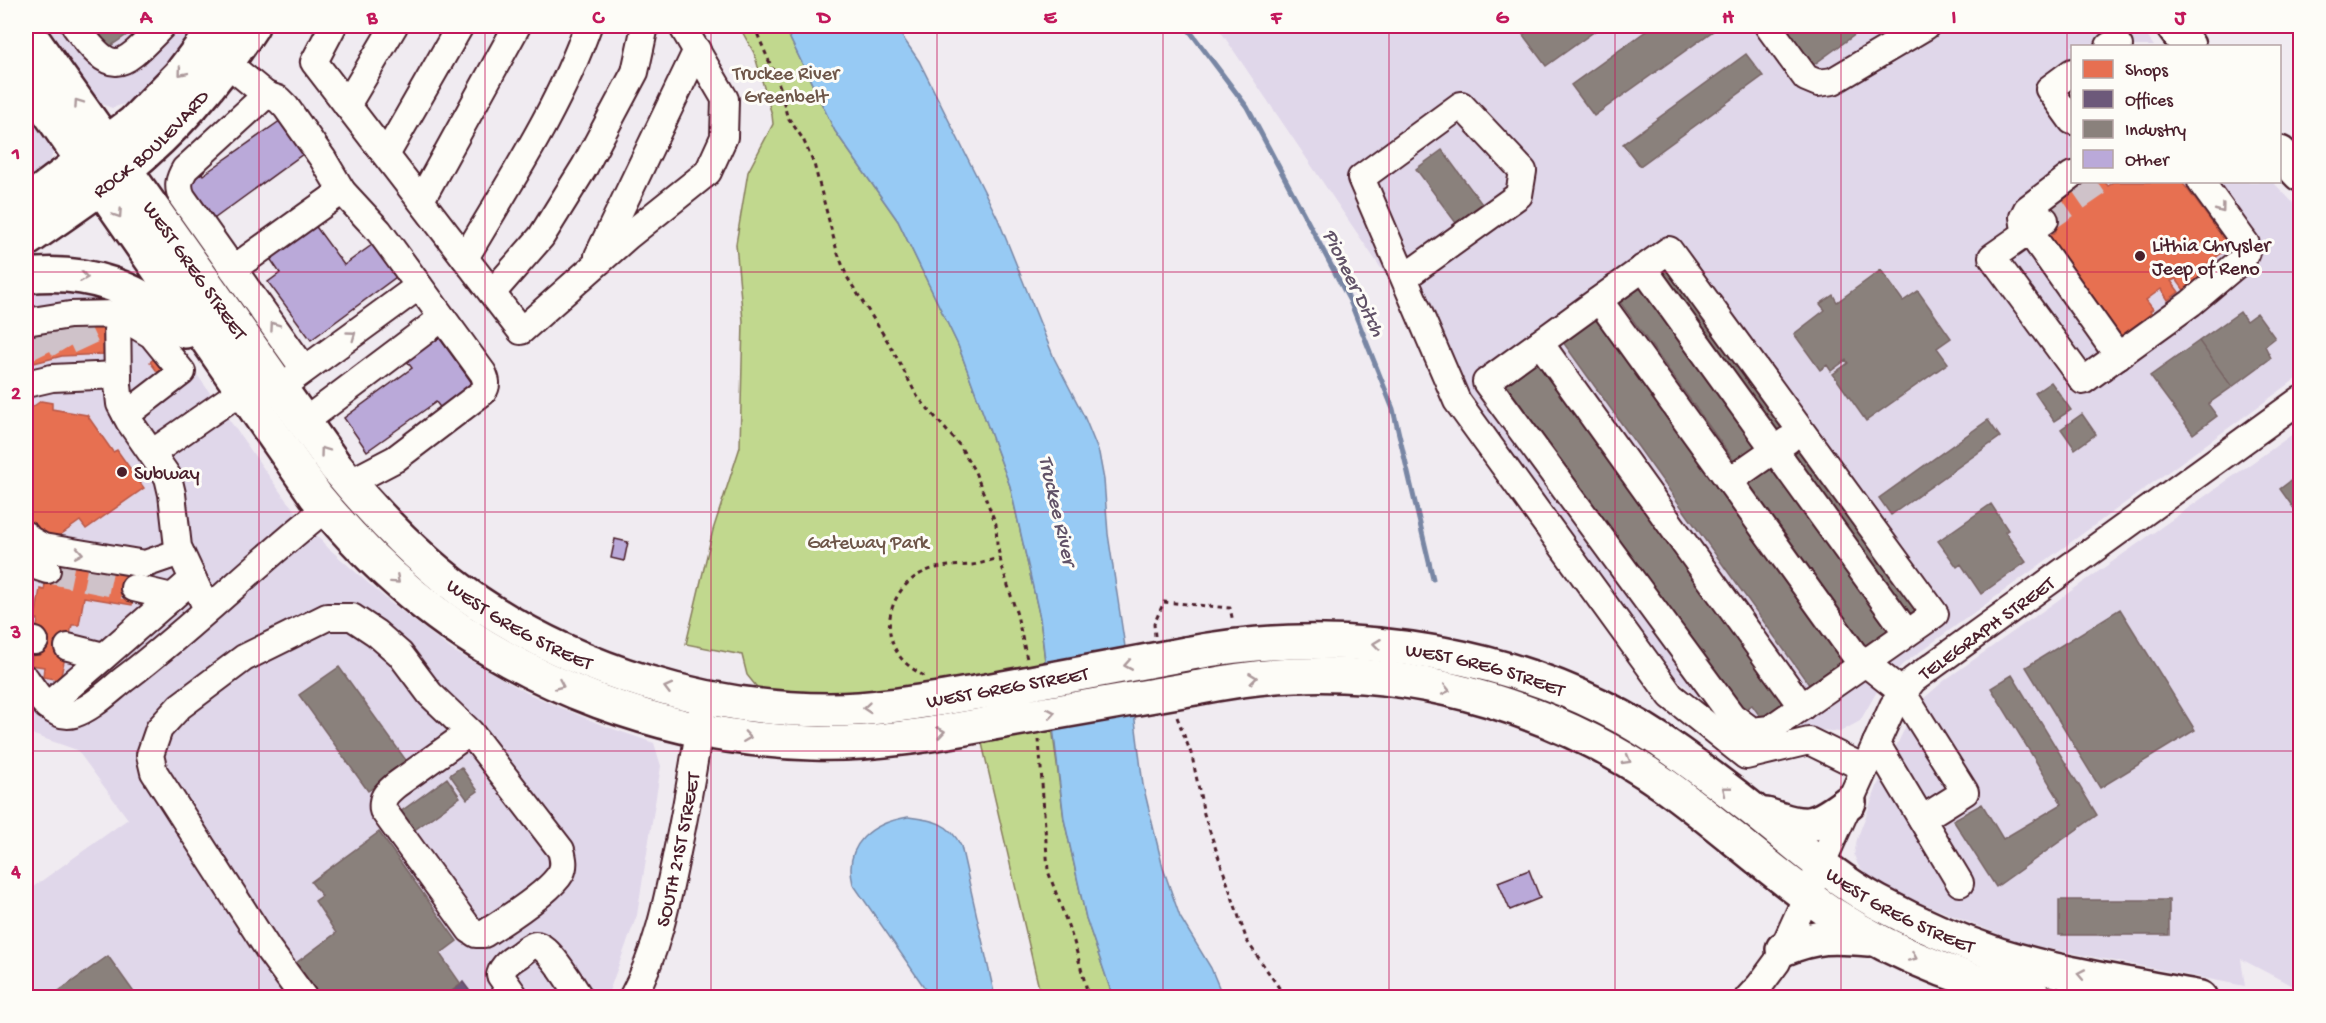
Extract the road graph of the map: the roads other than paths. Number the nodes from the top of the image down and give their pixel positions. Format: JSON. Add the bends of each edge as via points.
{"nodes":[{"id":1,"x":75,"y":26,"type":"edge"},
{"id":2,"x":162,"y":26,"type":"edge"},
{"id":3,"x":217,"y":26,"type":"edge"},
{"id":4,"x":252,"y":26,"type":"edge"},
{"id":5,"x":333,"y":26,"type":"edge"},
{"id":6,"x":394,"y":26,"type":"edge"},
{"id":7,"x":460,"y":26,"type":"edge"},
{"id":8,"x":517,"y":26,"type":"edge"},
{"id":9,"x":588,"y":26,"type":"edge"},
{"id":10,"x":645,"y":26,"type":"edge"},
{"id":11,"x":682,"y":26,"type":"edge"},
{"id":12,"x":1768,"y":26,"type":"edge"},
{"id":13,"x":1926,"y":26,"type":"edge"},
{"id":14,"x":2172,"y":26,"type":"edge"},
{"id":15,"x":26,"y":30,"type":"edge"},
{"id":16,"x":2187,"y":45,"type":"edge"},
{"id":17,"x":697,"y":50,"type":"junction"},
{"id":18,"x":227,"y":63,"type":"junction"},
{"id":19,"x":2071,"y":73,"type":"edge"},
{"id":20,"x":26,"y":79,"type":"edge"},
{"id":21,"x":266,"y":95,"type":"junction"},
{"id":22,"x":347,"y":105,"type":"junction"},
{"id":23,"x":2071,"y":118,"type":"edge"},
{"id":24,"x":2281,"y":154,"type":"edge"},
{"id":25,"x":386,"y":155,"type":"junction"},
{"id":26,"x":104,"y":165,"type":"junction"},
{"id":27,"x":2301,"y":174,"type":"edge"},
{"id":28,"x":2071,"y":176,"type":"edge"},
{"id":29,"x":2202,"y":183,"type":"edge"},
{"id":30,"x":342,"y":191,"type":"junction"},
{"id":31,"x":421,"y":200,"type":"junction"},
{"id":32,"x":26,"y":203,"type":"edge"},
{"id":33,"x":2037,"y":226,"type":"junction"},
{"id":34,"x":26,"y":240,"type":"edge"},
{"id":35,"x":465,"y":258,"type":"junction"},
{"id":36,"x":594,"y":265,"type":"junction"},
{"id":37,"x":1643,"y":268,"type":"junction"},
{"id":38,"x":26,"y":276,"type":"edge"},
{"id":39,"x":238,"y":276,"type":"junction"},
{"id":40,"x":1405,"y":277,"type":"junction"},
{"id":41,"x":410,"y":292,"type":"junction"},
{"id":42,"x":492,"y":293,"type":"junction"},
{"id":43,"x":1599,"y":300,"type":"junction"},
{"id":44,"x":117,"y":314,"type":"junction"},
{"id":45,"x":442,"y":318,"type":"junction"},
{"id":46,"x":46,"y":323,"type":"edge"},
{"id":47,"x":1540,"y":343,"type":"junction"},
{"id":48,"x":2118,"y":356,"type":"junction"},
{"id":49,"x":63,"y":371,"type":"edge"},
{"id":50,"x":292,"y":378,"type":"junction"},
{"id":51,"x":241,"y":391,"type":"junction"},
{"id":52,"x":2301,"y":400,"type":"edge"},
{"id":53,"x":126,"y":415,"type":"junction"},
{"id":54,"x":304,"y":422,"type":"junction"},
{"id":55,"x":1801,"y":430,"type":"junction"},
{"id":56,"x":1774,"y":450,"type":"junction"},
{"id":57,"x":152,"y":453,"type":"junction"},
{"id":58,"x":1729,"y":481,"type":"junction"},
{"id":59,"x":349,"y":483,"type":"junction"},
{"id":60,"x":326,"y":508,"type":"junction"},
{"id":61,"x":26,"y":535,"type":"edge"},
{"id":62,"x":180,"y":552,"type":"junction"},
{"id":63,"x":445,"y":578,"type":"junction"},
{"id":64,"x":193,"y":579,"type":"junction"},
{"id":65,"x":135,"y":588,"type":"tunnel mouth"},
{"id":66,"x":172,"y":597,"type":"junction"},
{"id":67,"x":207,"y":609,"type":"junction"},
{"id":68,"x":1907,"y":633,"type":"junction"},
{"id":69,"x":68,"y":648,"type":"dead end"},
{"id":70,"x":104,"y":656,"type":"junction"},
{"id":71,"x":1864,"y":663,"type":"junction"},
{"id":72,"x":26,"y":679,"type":"edge"},
{"id":73,"x":1902,"y":692,"type":"junction"},
{"id":74,"x":704,"y":696,"type":"junction"},
{"id":75,"x":47,"y":706,"type":"junction"},
{"id":76,"x":1802,"y":706,"type":"junction"},
{"id":77,"x":699,"y":730,"type":"junction"},
{"id":78,"x":470,"y":732,"type":"junction"},
{"id":79,"x":1876,"y":743,"type":"junction"},
{"id":80,"x":1864,"y":768,"type":"junction"},
{"id":81,"x":1849,"y":802,"type":"junction"},
{"id":82,"x":1752,"y":810,"type":"junction"},
{"id":83,"x":1922,"y":819,"type":"junction"},
{"id":84,"x":1821,"y":866,"type":"junction"},
{"id":85,"x":1960,"y":884,"type":"dead end"},
{"id":86,"x":1807,"y":897,"type":"junction"},
{"id":87,"x":1877,"y":939,"type":"junction"},
{"id":88,"x":1783,"y":949,"type":"junction"},
{"id":89,"x":304,"y":998,"type":"edge"},
{"id":90,"x":516,"y":998,"type":"edge"},
{"id":91,"x":580,"y":998,"type":"edge"},
{"id":92,"x":632,"y":998,"type":"edge"},
{"id":93,"x":1748,"y":998,"type":"edge"},
{"id":94,"x":2036,"y":998,"type":"edge"},
{"id":95,"x":2200,"y":998,"type":"edge"}],
"edges":[{"from":1,"to":2,"type":"street","via":[[100,57],[117,62],[127,59]]},
{"from":3,"to":26,"type":"main road","name":"ROCK BOULEVARD","one_way":true},
{"from":4,"to":18,"type":"main road","name":"ROCK BOULEVARD"},
{"from":5,"to":22,"type":"street","via":[[314,62]]},
{"from":6,"to":22,"type":"street"},
{"from":7,"to":25,"type":"street"},
{"from":8,"to":31,"type":"street"},
{"from":9,"to":35,"type":"street","via":[[538,133]]},
{"from":10,"to":42,"type":"street","via":[[635,72],[585,166],[542,237]]},
{"from":11,"to":17,"type":"street"},
{"from":12,"to":13,"type":"street","via":[[1806,78],[1818,83],[1833,81]]},
{"from":14,"to":16,"type":"main road"},
{"from":26,"to":15,"type":"main road","name":"WEST GREG STREET","one_way":true},
{"from":17,"to":36,"type":"street"},
{"from":17,"to":36,"type":"street","via":[[725,99],[724,137],[708,172]]},
{"from":18,"to":21,"type":"street"},
{"from":18,"to":26,"type":"main road","name":"ROCK BOULEVARD","via":[[170,128]]},
{"from":19,"to":23,"type":"street","via":[[2049,89]]},
{"from":20,"to":26,"type":"main road","name":"WEST GREG STREET"},
{"from":21,"to":30,"type":"street","via":[[286,107]]},
{"from":21,"to":39,"type":"street","via":[[185,169],[178,188]]},
{"from":22,"to":25,"type":"street"},
{"from":24,"to":27,"type":"main road"},
{"from":25,"to":31,"type":"street"},
{"from":26,"to":32,"type":"main road","name":"ROCK BOULEVARD"},
{"from":26,"to":34,"type":"main road","name":"ROCK BOULEVARD"},
{"from":26,"to":50,"type":"main road","name":"WEST GREG STREET"},
{"from":26,"to":51,"type":"main road","name":"WEST GREG STREET","one_way":true},
{"from":28,"to":33,"type":"street","via":[[2027,208],[2024,224]]},
{"from":29,"to":48,"type":"street","one_way":true,"via":[[2241,236],[2246,252],[2236,266],[2191,303]]},
{"from":30,"to":39,"type":"street"},
{"from":30,"to":41,"type":"street","via":[[378,231]]},
{"from":31,"to":35,"type":"street"},
{"from":33,"to":48,"type":"street"},
{"from":33,"to":48,"type":"street","via":[[1992,257],[2083,381]]},
{"from":35,"to":42,"type":"street"},
{"from":36,"to":42,"type":"street","via":[[521,331]]},
{"from":37,"to":43,"type":"street"},
{"from":37,"to":55,"type":"street","via":[[1669,250]]},
{"from":37,"to":56,"type":"street"},
{"from":38,"to":51,"type":"main road","one_way":true,"via":[[92,278],[150,301],[172,318]]},
{"from":50,"to":39,"type":"street","one_way":true},
{"from":40,"to":40,"type":"street","via":[[1360,178],[1461,105],[1523,171],[1519,195]]},
{"from":40,"to":80,"type":"street","via":[[1457,401],[1671,696],[1746,756],[1809,741]]},
{"from":41,"to":45,"type":"street"},
{"from":50,"to":41,"type":"street","one_way":true},
{"from":43,"to":47,"type":"street"},
{"from":43,"to":58,"type":"street"},
{"from":44,"to":46,"type":"street"},
{"from":44,"to":49,"type":"street"},
{"from":44,"to":53,"type":"street","via":[[152,335],[182,372]]},
{"from":45,"to":54,"type":"street"},
{"from":45,"to":59,"type":"street","via":[[483,373],[486,388],[395,459]]},
{"from":47,"to":76,"type":"street"},
{"from":47,"to":76,"type":"street","via":[[1486,382],[1732,716],[1752,731],[1770,729]]},
{"from":49,"to":53,"type":"street","via":[[120,404]]},
{"from":50,"to":54,"type":"main road","name":"WEST GREG STREET"},
{"from":51,"to":57,"type":"street"},
{"from":51,"to":60,"type":"main road","name":"WEST GREG STREET"},
{"from":52,"to":73,"type":"street","name":"TELEGRAPH STREET","via":[[1931,666]]},
{"from":53,"to":57,"type":"street"},
{"from":59,"to":54,"type":"main road","name":"WEST GREG STREET","one_way":true},
{"from":55,"to":56,"type":"street"},
{"from":55,"to":68,"type":"street","via":[[1935,614]]},
{"from":56,"to":58,"type":"street"},
{"from":56,"to":68,"type":"street"},
{"from":57,"to":62,"type":"street","via":[[168,477]]},
{"from":58,"to":71,"type":"street"},
{"from":59,"to":63,"type":"main road","name":"WEST GREG STREET","via":[[384,522]]},
{"from":60,"to":63,"type":"main road","via":[[351,514],[383,544]]},
{"from":60,"to":67,"type":"street"},
{"from":60,"to":77,"type":"main road","name":"WEST GREG STREET","one_way":true,"via":[[364,551],[412,594],[488,647],[572,690]]},
{"from":61,"to":62,"type":"street","one_way":true,"via":[[43,547],[145,564]]},
{"from":62,"to":64,"type":"street"},
{"from":74,"to":63,"type":"main road","name":"WEST GREG STREET","one_way":true,"via":[[629,676],[568,652],[507,621]]},
{"from":64,"to":66,"type":"street"},
{"from":64,"to":67,"type":"street"},
{"from":65,"to":66,"type":"street"},
{"from":66,"to":70,"type":"street"},
{"from":67,"to":75,"type":"street","via":[[92,704],[74,714],[60,714]]},
{"from":68,"to":71,"type":"street"},
{"from":69,"to":70,"type":"street"},
{"from":70,"to":75,"type":"street"},
{"from":71,"to":73,"type":"street"},
{"from":71,"to":76,"type":"street"},
{"from":72,"to":75,"type":"street"},
{"from":73,"to":79,"type":"street","name":"TELEGRAPH STREET"},
{"from":73,"to":83,"type":"street","via":[[1965,792]]},
{"from":74,"to":77,"type":"street","name":"SOUTH 21ST STREET"},
{"from":82,"to":74,"type":"main road","name":"WEST GREG STREET","one_way":true,"bridge":true,"via":[[1674,750],[1614,714],[1540,682],[1485,664],[1375,644],[1331,640],[1240,646],[894,705],[829,710],[760,706]]},
{"from":77,"to":86,"type":"main road","name":"WEST GREG STREET","one_way":true,"bridge":true,"via":[[825,743],[909,737],[1267,676],[1368,677],[1452,690],[1526,712],[1591,740],[1675,792]]},
{"from":77,"to":92,"type":"street","name":"SOUTH 21ST STREET","via":[[661,928]]},
{"from":78,"to":78,"type":"street","via":[[561,850],[564,862],[552,885],[484,934],[470,930],[383,810],[382,802],[386,794]]},
{"from":78,"to":89,"type":"street","via":[[430,694],[400,654],[352,617],[327,617],[244,658],[180,706],[159,729],[150,755],[154,772]]},
{"from":79,"to":80,"type":"street","name":"TELEGRAPH STREET"},
{"from":79,"to":83,"type":"street"},
{"from":80,"to":81,"type":"street","name":"TELEGRAPH STREET"},
{"from":81,"to":82,"type":"main road","via":[[1826,820],[1809,826]]},
{"from":81,"to":84,"type":"street","name":"TELEGRAPH STREET"},
{"from":82,"to":84,"type":"main road","name":"WEST GREG STREET"},
{"from":83,"to":85,"type":"street"},
{"from":84,"to":86,"type":"street","name":"TELEGRAPH STREET"},
{"from":95,"to":84,"type":"main road","name":"WEST GREG STREET","one_way":true,"via":[[1997,954],[1910,918]]},
{"from":86,"to":87,"type":"main road","name":"WEST GREG STREET"},
{"from":86,"to":88,"type":"street","name":"TELEGRAPH STREET"},
{"from":87,"to":88,"type":"main road","via":[[1822,937]]},
{"from":87,"to":94,"type":"main road","name":"WEST GREG STREET","one_way":true,"via":[[1947,971]]},
{"from":88,"to":93,"type":"street","name":"TELEGRAPH STREET","via":[[1769,974]]},
{"from":90,"to":91,"type":"street","via":[[500,975],[501,970],[533,945],[547,951]]}]}
